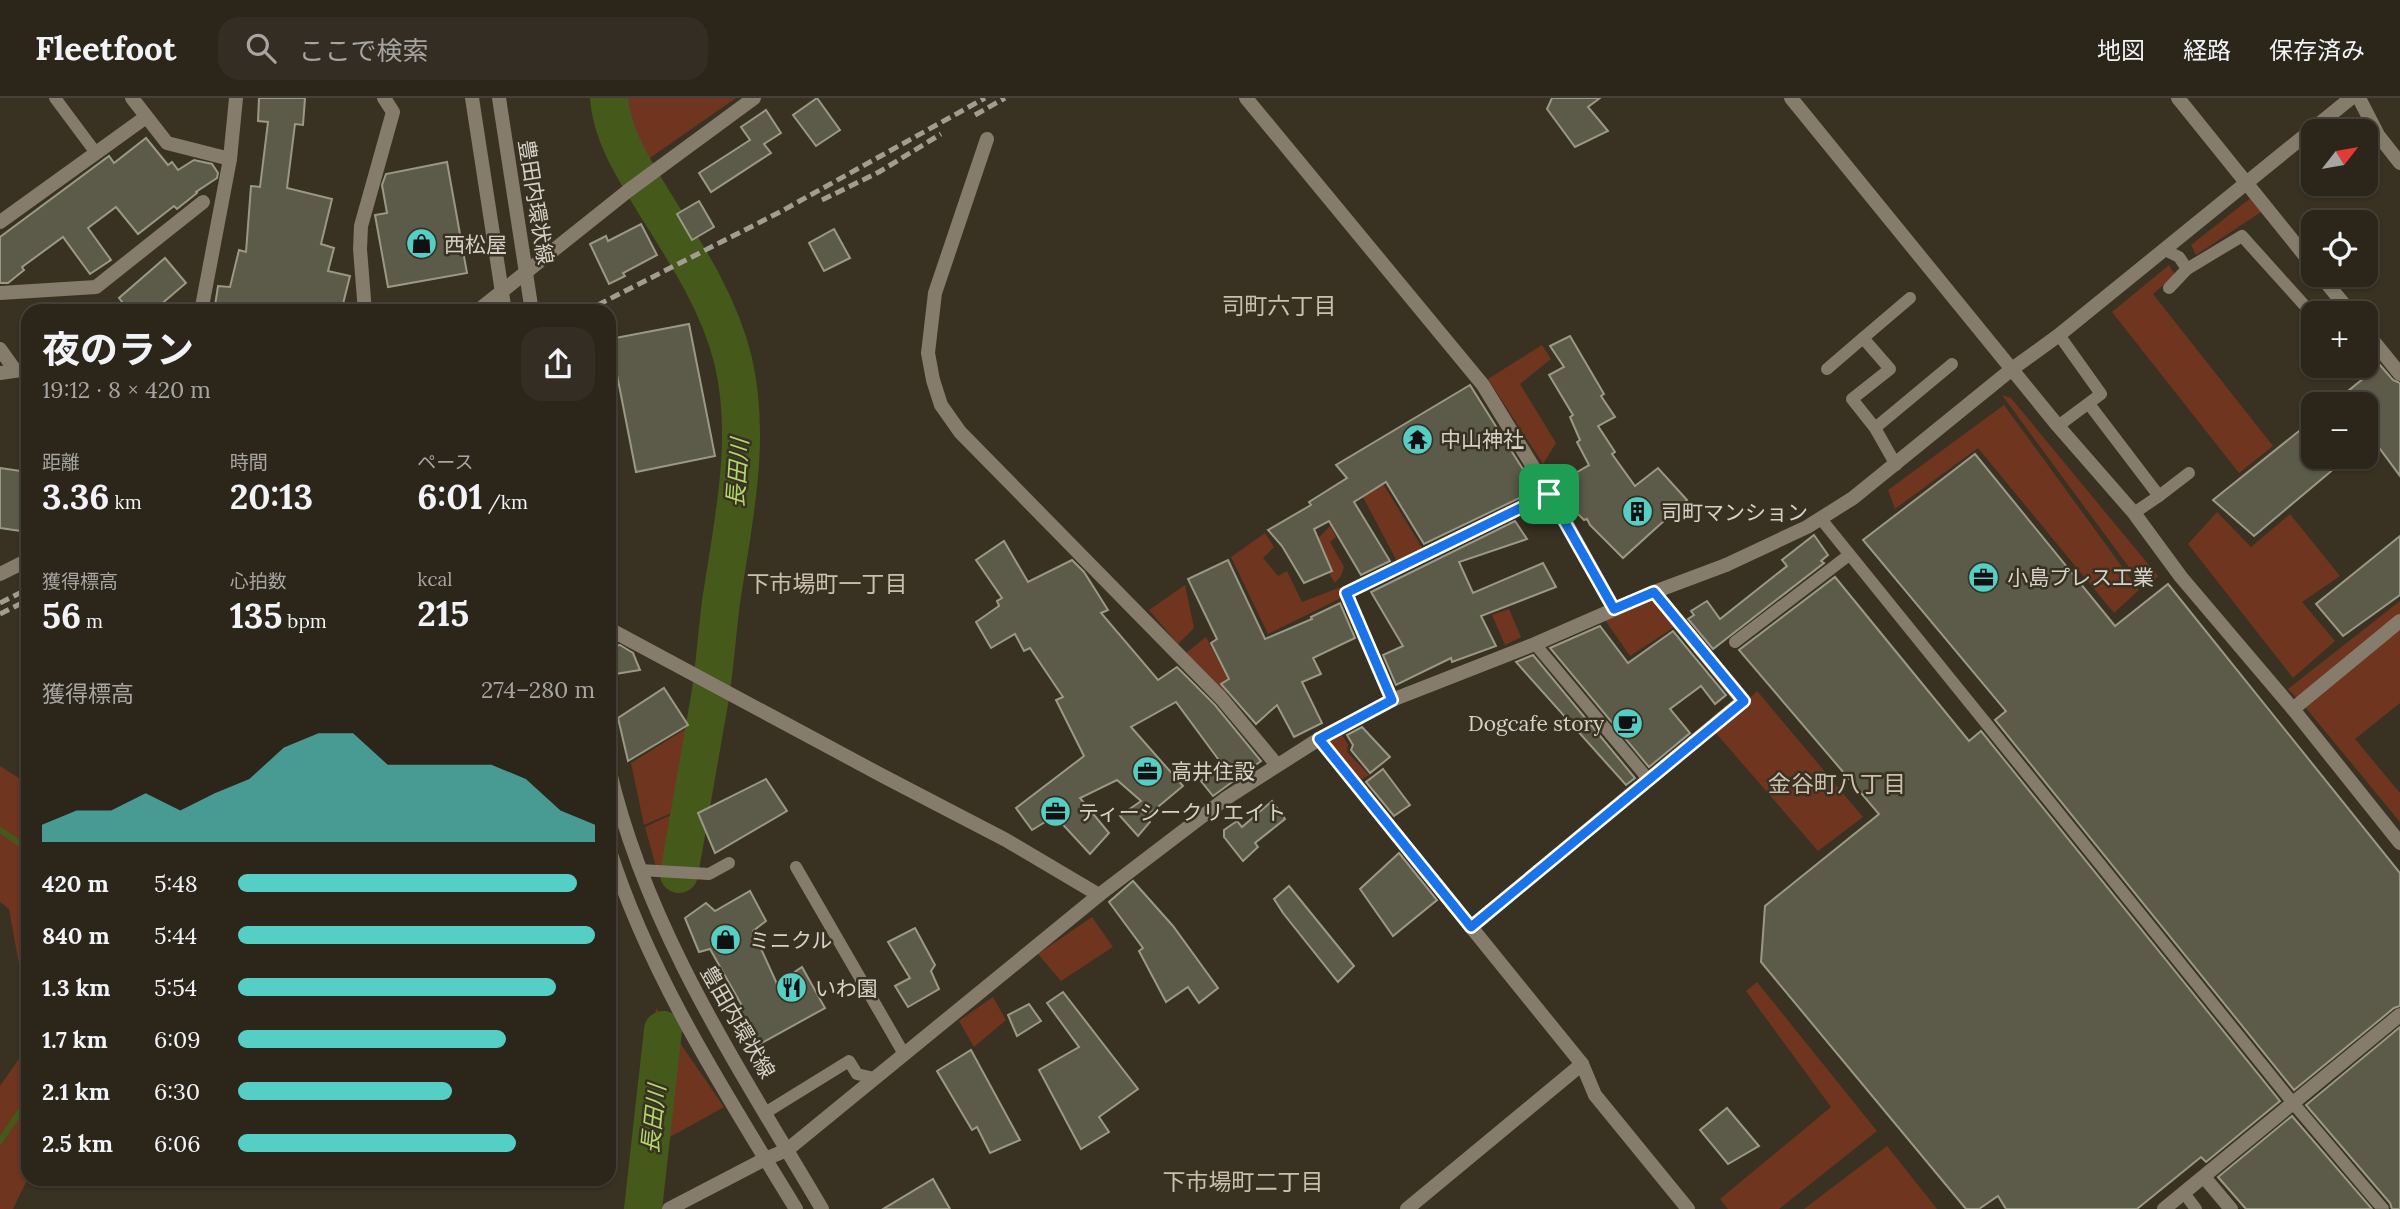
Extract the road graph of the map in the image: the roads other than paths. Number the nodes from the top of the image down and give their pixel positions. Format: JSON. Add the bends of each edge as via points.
{"nodes":[{"id":1,"x":55,"y":98,"type":"edge"},
{"id":2,"x":132,"y":98,"type":"edge"},
{"id":3,"x":236,"y":98,"type":"edge"},
{"id":4,"x":384,"y":98,"type":"edge"},
{"id":5,"x":472,"y":98,"type":"edge"},
{"id":6,"x":499,"y":98,"type":"edge"},
{"id":7,"x":754,"y":98,"type":"edge"},
{"id":8,"x":1246,"y":98,"type":"edge"},
{"id":9,"x":1791,"y":98,"type":"edge"},
{"id":10,"x":2178,"y":98,"type":"edge"},
{"id":11,"x":2351,"y":98,"type":"edge"},
{"id":12,"x":2359,"y":98,"type":"edge"},
{"id":13,"x":146,"y":117,"type":"junction"},
{"id":14,"x":987,"y":139,"type":"dead end"},
{"id":15,"x":96,"y":153,"type":"junction"},
{"id":16,"x":230,"y":159,"type":"junction"},
{"id":17,"x":2400,"y":163,"type":"edge"},
{"id":18,"x":2246,"y":185,"type":"junction"},
{"id":19,"x":203,"y":202,"type":"dead end"},
{"id":20,"x":1,"y":218,"type":"edge"},
{"id":21,"x":2165,"y":250,"type":"junction"},
{"id":22,"x":2301,"y":251,"type":"edge"},
{"id":23,"x":2187,"y":269,"type":"junction"},
{"id":24,"x":526,"y":272,"type":"junction"},
{"id":25,"x":2330,"y":287,"type":"edge"},
{"id":26,"x":2169,"y":288,"type":"dead end"},
{"id":27,"x":0,"y":293,"type":"edge"},
{"id":28,"x":501,"y":293,"type":"junction"},
{"id":29,"x":1910,"y":298,"type":"dead end"},
{"id":30,"x":2341,"y":301,"type":"edge"},
{"id":31,"x":2301,"y":302,"type":"edge"},
{"id":32,"x":203,"y":304,"type":"edge"},
{"id":33,"x":364,"y":304,"type":"edge"},
{"id":34,"x":487,"y":304,"type":"edge"},
{"id":35,"x":503,"y":304,"type":"edge"},
{"id":36,"x":532,"y":304,"type":"edge"},
{"id":37,"x":2059,"y":335,"type":"junction"},
{"id":38,"x":1863,"y":338,"type":"junction"},
{"id":39,"x":2378,"y":347,"type":"edge"},
{"id":40,"x":0,"y":349,"type":"edge"},
{"id":41,"x":1952,"y":364,"type":"dead end"},
{"id":42,"x":1827,"y":369,"type":"dead end"},
{"id":43,"x":2012,"y":369,"type":"junction"},
{"id":44,"x":14,"y":371,"type":"edge"},
{"id":45,"x":2400,"y":374,"type":"edge"},
{"id":46,"x":2089,"y":404,"type":"junction"},
{"id":47,"x":2058,"y":426,"type":"junction"},
{"id":48,"x":1875,"y":428,"type":"junction"},
{"id":49,"x":1896,"y":465,"type":"junction"},
{"id":50,"x":2189,"y":472,"type":"dead end"},
{"id":51,"x":1549,"y":494,"type":"junction"},
{"id":52,"x":2159,"y":496,"type":"junction"},
{"id":53,"x":2134,"y":513,"type":"junction"},
{"id":54,"x":1821,"y":519,"type":"junction"},
{"id":55,"x":1849,"y":555,"type":"junction"},
{"id":56,"x":21,"y":564,"type":"edge"},
{"id":57,"x":0,"y":574,"type":"edge"},
{"id":58,"x":1654,"y":592,"type":"junction"},
{"id":59,"x":1614,"y":609,"type":"junction"},
{"id":60,"x":2400,"y":621,"type":"edge"},
{"id":61,"x":616,"y":633,"type":"edge"},
{"id":62,"x":1735,"y":642,"type":"dead end"},
{"id":63,"x":1535,"y":644,"type":"junction"},
{"id":64,"x":1392,"y":700,"type":"junction"},
{"id":65,"x":2293,"y":709,"type":"junction"},
{"id":66,"x":1319,"y":739,"type":"junction"},
{"id":67,"x":1277,"y":765,"type":"junction"},
{"id":68,"x":1648,"y":779,"type":"junction"},
{"id":69,"x":616,"y":793,"type":"edge"},
{"id":70,"x":2400,"y":843,"type":"edge"},
{"id":71,"x":729,"y":863,"type":"dead end"},
{"id":72,"x":616,"y":867,"type":"edge"},
{"id":73,"x":796,"y":867,"type":"dead end"},
{"id":74,"x":648,"y":870,"type":"junction"},
{"id":75,"x":1099,"y":895,"type":"junction"},
{"id":76,"x":1471,"y":927,"type":"junction"},
{"id":77,"x":2400,"y":1015,"type":"edge"},
{"id":78,"x":904,"y":1054,"type":"junction"},
{"id":79,"x":1581,"y":1064,"type":"junction"},
{"id":80,"x":874,"y":1078,"type":"junction"},
{"id":81,"x":2293,"y":1103,"type":"junction"},
{"id":82,"x":765,"y":1113,"type":"junction"},
{"id":83,"x":787,"y":1150,"type":"junction"},
{"id":84,"x":765,"y":1158,"type":"junction"},
{"id":85,"x":2204,"y":1177,"type":"junction"},
{"id":86,"x":2183,"y":1193,"type":"junction"},
{"id":87,"x":669,"y":1209,"type":"edge"},
{"id":88,"x":796,"y":1209,"type":"edge"},
{"id":89,"x":822,"y":1209,"type":"edge"},
{"id":90,"x":1406,"y":1209,"type":"edge"},
{"id":91,"x":1688,"y":1209,"type":"edge"},
{"id":92,"x":2164,"y":1209,"type":"edge"},
{"id":93,"x":2196,"y":1209,"type":"edge"},
{"id":94,"x":2231,"y":1209,"type":"edge"},
{"id":95,"x":2383,"y":1209,"type":"edge"}],
"edges":[{"from":1,"to":15,"type":"lane"},
{"from":2,"to":13,"type":"street"},
{"from":3,"to":16,"type":"street"},
{"from":4,"to":33,"type":"street","via":[[393,112],[362,226]]},
{"from":5,"to":28,"type":"street"},
{"from":6,"to":24,"type":"street","name":"豊田内環状線"},
{"from":7,"to":24,"type":"street"},
{"from":8,"to":51,"type":"street","via":[[1483,385]]},
{"from":9,"to":43,"type":"street"},
{"from":10,"to":18,"type":"street"},
{"from":11,"to":18,"type":"street"},
{"from":12,"to":17,"type":"street","via":[[2378,135]]},
{"from":13,"to":15,"type":"street"},
{"from":13,"to":16,"type":"street","via":[[167,143]]},
{"from":14,"to":67,"type":"street","via":[[935,293],[928,353],[941,405],[960,432],[1222,699]]},
{"from":15,"to":20,"type":"street"},
{"from":16,"to":32,"type":"street"},
{"from":18,"to":21,"type":"street"},
{"from":18,"to":22,"type":"street"},
{"from":19,"to":27,"type":"street","via":[[96,287]]},
{"from":21,"to":23,"type":"lane","via":[[2179,257]]},
{"from":21,"to":37,"type":"street"},
{"from":23,"to":26,"type":"lane"},
{"from":23,"to":31,"type":"lane","via":[[2242,236]]},
{"from":24,"to":28,"type":"street"},
{"from":24,"to":36,"type":"street","name":"豊田内環状線"},
{"from":25,"to":30,"type":"street"},
{"from":28,"to":34,"type":"street"},
{"from":28,"to":35,"type":"street"},
{"from":29,"to":38,"type":"lane"},
{"from":37,"to":43,"type":"street"},
{"from":37,"to":46,"type":"lane","via":[[2102,394]]},
{"from":38,"to":42,"type":"lane"},
{"from":38,"to":48,"type":"lane","via":[[1890,369],[1852,399]]},
{"from":39,"to":45,"type":"street"},
{"from":40,"to":44,"type":"street"},
{"from":41,"to":48,"type":"lane"},
{"from":43,"to":47,"type":"street"},
{"from":43,"to":49,"type":"street"},
{"from":46,"to":47,"type":"lane"},
{"from":46,"to":52,"type":"lane"},
{"from":47,"to":53,"type":"street"},
{"from":48,"to":49,"type":"lane"},
{"from":49,"to":54,"type":"street"},
{"from":50,"to":52,"type":"lane"},
{"from":51,"to":59,"type":"street"},
{"from":51,"to":64,"type":"street","via":[[1346,593]]},
{"from":52,"to":53,"type":"lane"},
{"from":53,"to":65,"type":"street","via":[[2181,577]]},
{"from":54,"to":55,"type":"lane"},
{"from":54,"to":58,"type":"street","via":[[1726,565]]},
{"from":55,"to":62,"type":"lane"},
{"from":55,"to":81,"type":"lane"},
{"from":56,"to":57,"type":"street"},
{"from":58,"to":59,"type":"street"},
{"from":58,"to":68,"type":"street","via":[[1744,701]]},
{"from":59,"to":63,"type":"street"},
{"from":60,"to":65,"type":"street"},
{"from":61,"to":75,"type":"street","via":[[1006,840]]},
{"from":63,"to":64,"type":"street"},
{"from":63,"to":68,"type":"lane"},
{"from":64,"to":66,"type":"street"},
{"from":65,"to":70,"type":"street"},
{"from":66,"to":67,"type":"street"},
{"from":66,"to":76,"type":"street"},
{"from":67,"to":75,"type":"street"},
{"from":68,"to":76,"type":"street"},
{"from":69,"to":74,"type":"street","name":"豊田内環状線","via":[[624,822]]},
{"from":71,"to":74,"type":"lane","via":[[709,874]]},
{"from":72,"to":84,"type":"street","name":"豊田内環状線","via":[[669,990]]},
{"from":73,"to":78,"type":"lane"},
{"from":74,"to":82,"type":"street","name":"豊田内環状線","via":[[646,887],[685,973]]},
{"from":75,"to":78,"type":"street"},
{"from":76,"to":79,"type":"street"},
{"from":77,"to":81,"type":"street"},
{"from":78,"to":80,"type":"street"},
{"from":79,"to":90,"type":"street"},
{"from":79,"to":91,"type":"street","via":[[1595,1095]]},
{"from":80,"to":82,"type":"lane","via":[[857,1074],[849,1061]]},
{"from":80,"to":83,"type":"street"},
{"from":81,"to":85,"type":"street"},
{"from":81,"to":95,"type":"lane"},
{"from":82,"to":83,"type":"street","name":"豊田内環状線"},
{"from":83,"to":84,"type":"street"},
{"from":83,"to":89,"type":"street","name":"豊田内環状線"},
{"from":84,"to":87,"type":"street"},
{"from":84,"to":88,"type":"street","name":"豊田内環状線"},
{"from":85,"to":86,"type":"street"},
{"from":85,"to":94,"type":"street"},
{"from":86,"to":92,"type":"street"},
{"from":86,"to":93,"type":"lane"}]}
